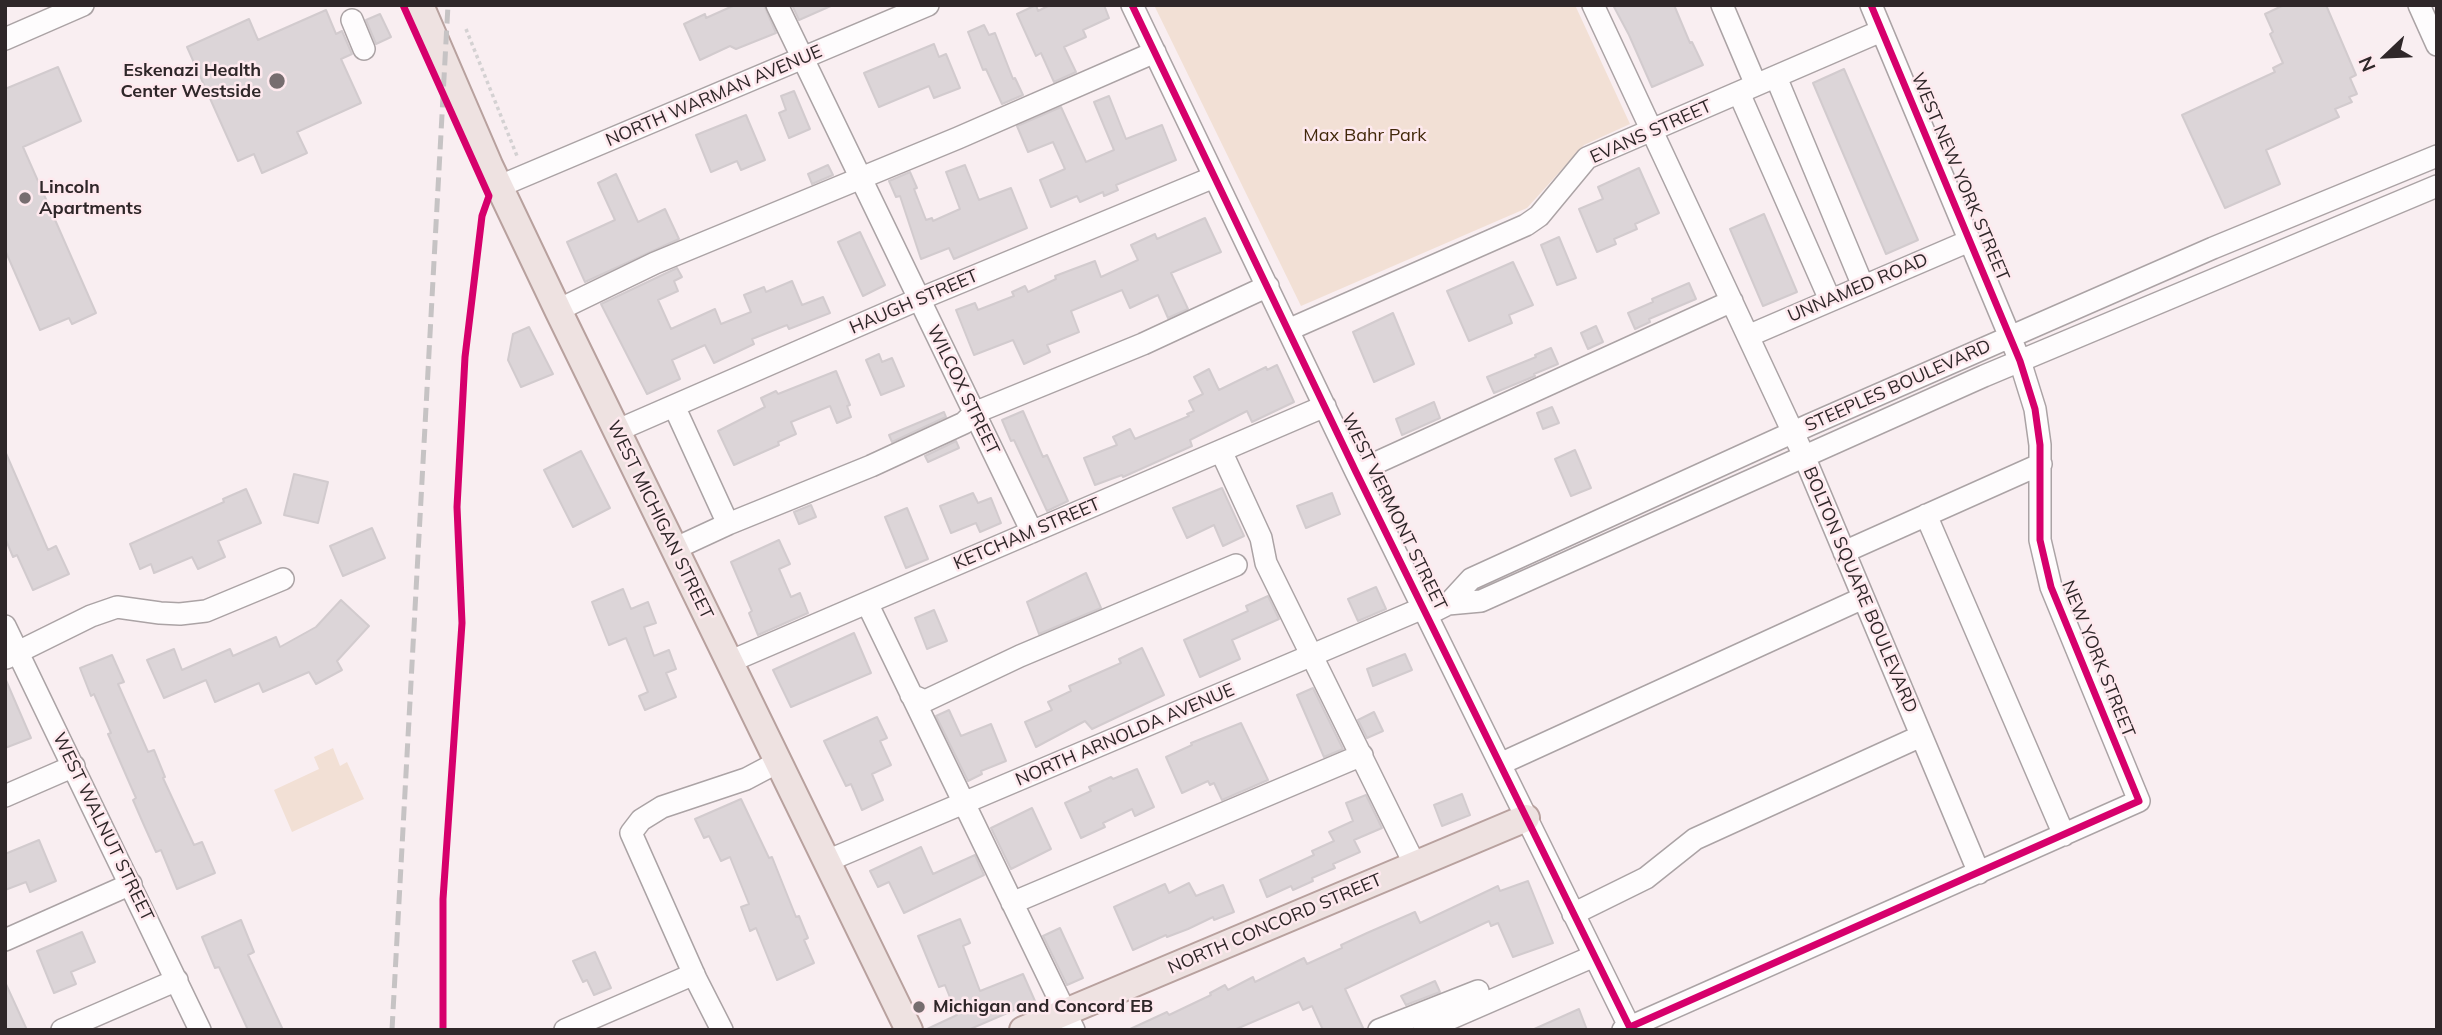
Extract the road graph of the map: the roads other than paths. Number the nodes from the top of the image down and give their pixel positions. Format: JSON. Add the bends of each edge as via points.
{"nodes":[{"id":1,"x":83,"y":5,"type":"edge"},
{"id":2,"x":420,"y":5,"type":"edge"},
{"id":3,"x":777,"y":5,"type":"edge"},
{"id":4,"x":928,"y":5,"type":"edge"},
{"id":5,"x":1132,"y":5,"type":"edge"},
{"id":6,"x":1593,"y":5,"type":"edge"},
{"id":7,"x":1722,"y":5,"type":"edge"},
{"id":8,"x":1871,"y":5,"type":"edge"},
{"id":9,"x":2420,"y":5,"type":"edge"},
{"id":10,"x":352,"y":20,"type":"dead end"},
{"id":11,"x":1881,"y":31,"type":"junction"},
{"id":12,"x":5,"y":39,"type":"edge"},
{"id":13,"x":2437,"y":45,"type":"edge"},
{"id":14,"x":364,"y":49,"type":"dead end"},
{"id":15,"x":1154,"y":52,"type":"junction"},
{"id":16,"x":802,"y":58,"type":"junction"},
{"id":17,"x":1757,"y":85,"type":"junction"},
{"id":18,"x":1652,"y":131,"type":"junction"},
{"id":19,"x":2437,"y":156,"type":"edge"},
{"id":20,"x":860,"y":177,"type":"junction"},
{"id":21,"x":1214,"y":177,"type":"junction"},
{"id":22,"x":500,"y":186,"type":"junction"},
{"id":23,"x":2437,"y":186,"type":"edge"},
{"id":24,"x":1969,"y":241,"type":"junction"},
{"id":25,"x":1268,"y":286,"type":"junction"},
{"id":26,"x":1863,"y":286,"type":"junction"},
{"id":27,"x":919,"y":299,"type":"junction"},
{"id":28,"x":1830,"y":300,"type":"junction"},
{"id":29,"x":1732,"y":301,"type":"junction"},
{"id":30,"x":558,"y":310,"type":"junction"},
{"id":31,"x":1288,"y":330,"type":"junction"},
{"id":32,"x":1748,"y":336,"type":"junction"},
{"id":33,"x":2009,"y":336,"type":"junction"},
{"id":34,"x":2020,"y":361,"type":"junction"},
{"id":35,"x":674,"y":406,"type":"junction"},
{"id":36,"x":1325,"y":406,"type":"junction"},
{"id":37,"x":974,"y":413,"type":"junction"},
{"id":38,"x":616,"y":431,"type":"junction"},
{"id":39,"x":1793,"y":433,"type":"junction"},
{"id":40,"x":1221,"y":451,"type":"junction"},
{"id":41,"x":1804,"y":456,"type":"junction"},
{"id":42,"x":2041,"y":464,"type":"junction"},
{"id":43,"x":1356,"y":472,"type":"junction"},
{"id":44,"x":1926,"y":515,"type":"junction"},
{"id":45,"x":728,"y":524,"type":"junction"},
{"id":46,"x":1032,"y":532,"type":"junction"},
{"id":47,"x":1261,"y":538,"type":"junction"},
{"id":48,"x":674,"y":549,"type":"junction"},
{"id":49,"x":1844,"y":552,"type":"junction"},
{"id":50,"x":1266,"y":563,"type":"junction"},
{"id":51,"x":1236,"y":565,"type":"junction"},
{"id":52,"x":283,"y":579,"type":"dead end"},
{"id":53,"x":1863,"y":598,"type":"junction"},
{"id":54,"x":867,"y":603,"type":"junction"},
{"id":55,"x":1448,"y":604,"type":"junction"},
{"id":56,"x":1424,"y":611,"type":"junction"},
{"id":57,"x":5,"y":626,"type":"edge"},
{"id":58,"x":1312,"y":655,"type":"junction"},
{"id":59,"x":12,"y":656,"type":"edge"},
{"id":60,"x":729,"y":662,"type":"junction"},
{"id":61,"x":911,"y":695,"type":"junction"},
{"id":62,"x":1922,"y":736,"type":"junction"},
{"id":63,"x":1362,"y":755,"type":"junction"},
{"id":64,"x":780,"y":761,"type":"junction"},
{"id":65,"x":1500,"y":764,"type":"junction"},
{"id":66,"x":74,"y":766,"type":"junction"},
{"id":67,"x":5,"y":796,"type":"edge"},
{"id":68,"x":963,"y":804,"type":"junction"},
{"id":69,"x":1527,"y":818,"type":"junction"},
{"id":70,"x":2064,"y":835,"type":"junction"},
{"id":71,"x":827,"y":861,"type":"junction"},
{"id":72,"x":1415,"y":865,"type":"junction"},
{"id":73,"x":1979,"y":873,"type":"junction"},
{"id":74,"x":131,"y":884,"type":"junction"},
{"id":75,"x":1012,"y":903,"type":"junction"},
{"id":76,"x":1573,"y":914,"type":"junction"},
{"id":77,"x":5,"y":940,"type":"edge"},
{"id":78,"x":1594,"y":956,"type":"junction"},
{"id":79,"x":694,"y":974,"type":"junction"},
{"id":80,"x":177,"y":980,"type":"junction"},
{"id":81,"x":1535,"y":981,"type":"junction"},
{"id":82,"x":1069,"y":1021,"type":"edge"},
{"id":83,"x":1628,"y":1029,"type":"edge"},
{"id":84,"x":62,"y":1030,"type":"edge"},
{"id":85,"x":200,"y":1030,"type":"edge"},
{"id":86,"x":565,"y":1030,"type":"edge"},
{"id":87,"x":722,"y":1030,"type":"edge"},
{"id":88,"x":909,"y":1030,"type":"edge"},
{"id":89,"x":1023,"y":1030,"type":"edge"},
{"id":90,"x":1378,"y":1030,"type":"edge"},
{"id":91,"x":1424,"y":1030,"type":"edge"}],
"edges":[{"from":1,"to":12,"type":"street"},
{"from":2,"to":22,"type":"main road","name":"WEST MICHIGAN STREET"},
{"from":3,"to":16,"type":"street","name":"WILCOX STREET"},
{"from":4,"to":16,"type":"street","name":"NORTH WARMAN AVENUE"},
{"from":5,"to":15,"type":"street","name":"WEST VERMONT STREET"},
{"from":6,"to":18,"type":"street","name":"BOLTON SQUARE BOULEVARD"},
{"from":7,"to":17,"type":"street"},
{"from":8,"to":11,"type":"street","name":"WEST NEW YORK STREET"},
{"from":9,"to":13,"type":"street"},
{"from":10,"to":14,"type":"street"},
{"from":11,"to":17,"type":"street","name":"EVANS STREET"},
{"from":11,"to":24,"type":"street","name":"WEST NEW YORK STREET"},
{"from":15,"to":20,"type":"street"},
{"from":15,"to":21,"type":"street","name":"WEST VERMONT STREET"},
{"from":16,"to":20,"type":"street","name":"WILCOX STREET"},
{"from":16,"to":22,"type":"street","name":"NORTH WARMAN AVENUE"},
{"from":17,"to":18,"type":"street","name":"EVANS STREET"},
{"from":17,"to":26,"type":"street"},
{"from":17,"to":28,"type":"street"},
{"from":18,"to":29,"type":"street","name":"BOLTON SQUARE BOULEVARD"},
{"from":18,"to":31,"type":"street","name":"EVANS STREET","via":[[1587,158],[1539,216],[1526,225]]},
{"from":19,"to":33,"type":"street","name":"STEEPLES BOULEVARD"},
{"from":20,"to":27,"type":"street","name":"WILCOX STREET"},
{"from":20,"to":30,"type":"street","via":[[655,263]]},
{"from":21,"to":25,"type":"street","name":"WEST VERMONT STREET"},
{"from":21,"to":27,"type":"street","name":"HAUGH STREET"},
{"from":22,"to":30,"type":"main road","name":"WEST MICHIGAN STREET"},
{"from":23,"to":34,"type":"street","name":"STEEPLES BOULEVARD"},
{"from":24,"to":26,"type":"street","name":"UNNAMED ROAD"},
{"from":24,"to":33,"type":"street","name":"WEST NEW YORK STREET"},
{"from":25,"to":31,"type":"street","name":"WEST VERMONT STREET"},
{"from":25,"to":37,"type":"street","via":[[1143,344]]},
{"from":26,"to":28,"type":"street","name":"UNNAMED ROAD"},
{"from":27,"to":35,"type":"street","name":"HAUGH STREET"},
{"from":27,"to":37,"type":"street","name":"WILCOX STREET"},
{"from":28,"to":32,"type":"street","name":"UNNAMED ROAD"},
{"from":29,"to":32,"type":"street","name":"BOLTON SQUARE BOULEVARD"},
{"from":29,"to":43,"type":"street"},
{"from":30,"to":38,"type":"main road","name":"WEST MICHIGAN STREET"},
{"from":31,"to":36,"type":"street","name":"WEST VERMONT STREET"},
{"from":32,"to":39,"type":"street","name":"BOLTON SQUARE BOULEVARD"},
{"from":33,"to":34,"type":"street","name":"WEST NEW YORK STREET"},
{"from":33,"to":39,"type":"street","name":"STEEPLES BOULEVARD"},
{"from":34,"to":41,"type":"street","name":"STEEPLES BOULEVARD"},
{"from":34,"to":42,"type":"street","name":"NEW YORK STREET","via":[[2035,409]]},
{"from":35,"to":38,"type":"street","name":"HAUGH STREET"},
{"from":35,"to":45,"type":"street"},
{"from":36,"to":40,"type":"street","name":"KETCHAM STREET"},
{"from":36,"to":43,"type":"street","name":"WEST VERMONT STREET"},
{"from":37,"to":45,"type":"street","via":[[964,423],[871,466]]},
{"from":37,"to":46,"type":"street","name":"WILCOX STREET"},
{"from":38,"to":48,"type":"main road","name":"WEST MICHIGAN STREET"},
{"from":39,"to":41,"type":"street","name":"BOLTON SQUARE BOULEVARD"},
{"from":39,"to":55,"type":"street","name":"STEEPLES BOULEVARD","via":[[1472,579]]},
{"from":40,"to":46,"type":"street","name":"KETCHAM STREET"},
{"from":40,"to":47,"type":"street"},
{"from":41,"to":49,"type":"street","name":"BOLTON SQUARE BOULEVARD"},
{"from":41,"to":55,"type":"street","name":"STEEPLES BOULEVARD","via":[[1481,601]]},
{"from":42,"to":44,"type":"street"},
{"from":42,"to":70,"type":"street","name":"NEW YORK STREET","via":[[2040,540],[2051,587],[2139,801]]},
{"from":43,"to":56,"type":"street","name":"WEST VERMONT STREET"},
{"from":44,"to":49,"type":"street"},
{"from":44,"to":70,"type":"street"},
{"from":45,"to":48,"type":"street"},
{"from":46,"to":54,"type":"street","name":"KETCHAM STREET"},
{"from":47,"to":50,"type":"street"},
{"from":47,"to":51,"type":"street"},
{"from":48,"to":60,"type":"main road","name":"WEST MICHIGAN STREET"},
{"from":49,"to":53,"type":"street","name":"BOLTON SQUARE BOULEVARD"},
{"from":50,"to":51,"type":"street"},
{"from":50,"to":58,"type":"street"},
{"from":51,"to":61,"type":"street","via":[[925,701]]},
{"from":52,"to":59,"type":"street","via":[[206,611],[180,614],[117,607]]},
{"from":53,"to":62,"type":"street","name":"BOLTON SQUARE BOULEVARD"},
{"from":53,"to":65,"type":"street"},
{"from":54,"to":60,"type":"street","name":"KETCHAM STREET"},
{"from":54,"to":61,"type":"street"},
{"from":55,"to":56,"type":"street","name":"STEEPLES BOULEVARD"},
{"from":56,"to":58,"type":"street","name":"NORTH ARNOLDA AVENUE"},
{"from":56,"to":65,"type":"street","name":"WEST VERMONT STREET"},
{"from":57,"to":59,"type":"street","name":"WEST WALNUT STREET"},
{"from":58,"to":63,"type":"street"},
{"from":58,"to":68,"type":"street","name":"NORTH ARNOLDA AVENUE"},
{"from":59,"to":66,"type":"street","name":"WEST WALNUT STREET"},
{"from":60,"to":64,"type":"main road","name":"WEST MICHIGAN STREET"},
{"from":61,"to":68,"type":"street"},
{"from":62,"to":73,"type":"street","name":"BOLTON SQUARE BOULEVARD"},
{"from":62,"to":76,"type":"street","via":[[1695,839],[1646,878]]},
{"from":63,"to":72,"type":"street"},
{"from":63,"to":75,"type":"street"},
{"from":64,"to":71,"type":"main road","name":"WEST MICHIGAN STREET"},
{"from":64,"to":79,"type":"street","via":[[746,779],[663,807],[641,820],[631,833]]},
{"from":65,"to":69,"type":"street","name":"WEST VERMONT STREET"},
{"from":66,"to":67,"type":"street"},
{"from":66,"to":74,"type":"street","name":"WEST WALNUT STREET"},
{"from":68,"to":71,"type":"street","name":"NORTH ARNOLDA AVENUE"},
{"from":68,"to":75,"type":"street"},
{"from":69,"to":72,"type":"main road","name":"NORTH CONCORD STREET"},
{"from":69,"to":76,"type":"street","name":"WEST VERMONT STREET"},
{"from":70,"to":73,"type":"street"},
{"from":71,"to":88,"type":"main road","name":"WEST MICHIGAN STREET"},
{"from":72,"to":82,"type":"main road","name":"NORTH CONCORD STREET"},
{"from":73,"to":83,"type":"street"},
{"from":74,"to":77,"type":"street"},
{"from":74,"to":80,"type":"street","name":"WEST WALNUT STREET"},
{"from":75,"to":82,"type":"street"},
{"from":76,"to":78,"type":"street","name":"WEST VERMONT STREET"},
{"from":78,"to":81,"type":"street"},
{"from":78,"to":83,"type":"street","name":"WEST VERMONT STREET"},
{"from":79,"to":86,"type":"street"},
{"from":79,"to":87,"type":"street"},
{"from":80,"to":84,"type":"street"},
{"from":80,"to":85,"type":"street","name":"WEST WALNUT STREET"},
{"from":81,"to":90,"type":"street","via":[[1494,986]]},
{"from":81,"to":91,"type":"street"},
{"from":82,"to":89,"type":"main road","name":"NORTH CONCORD STREET"}]}
